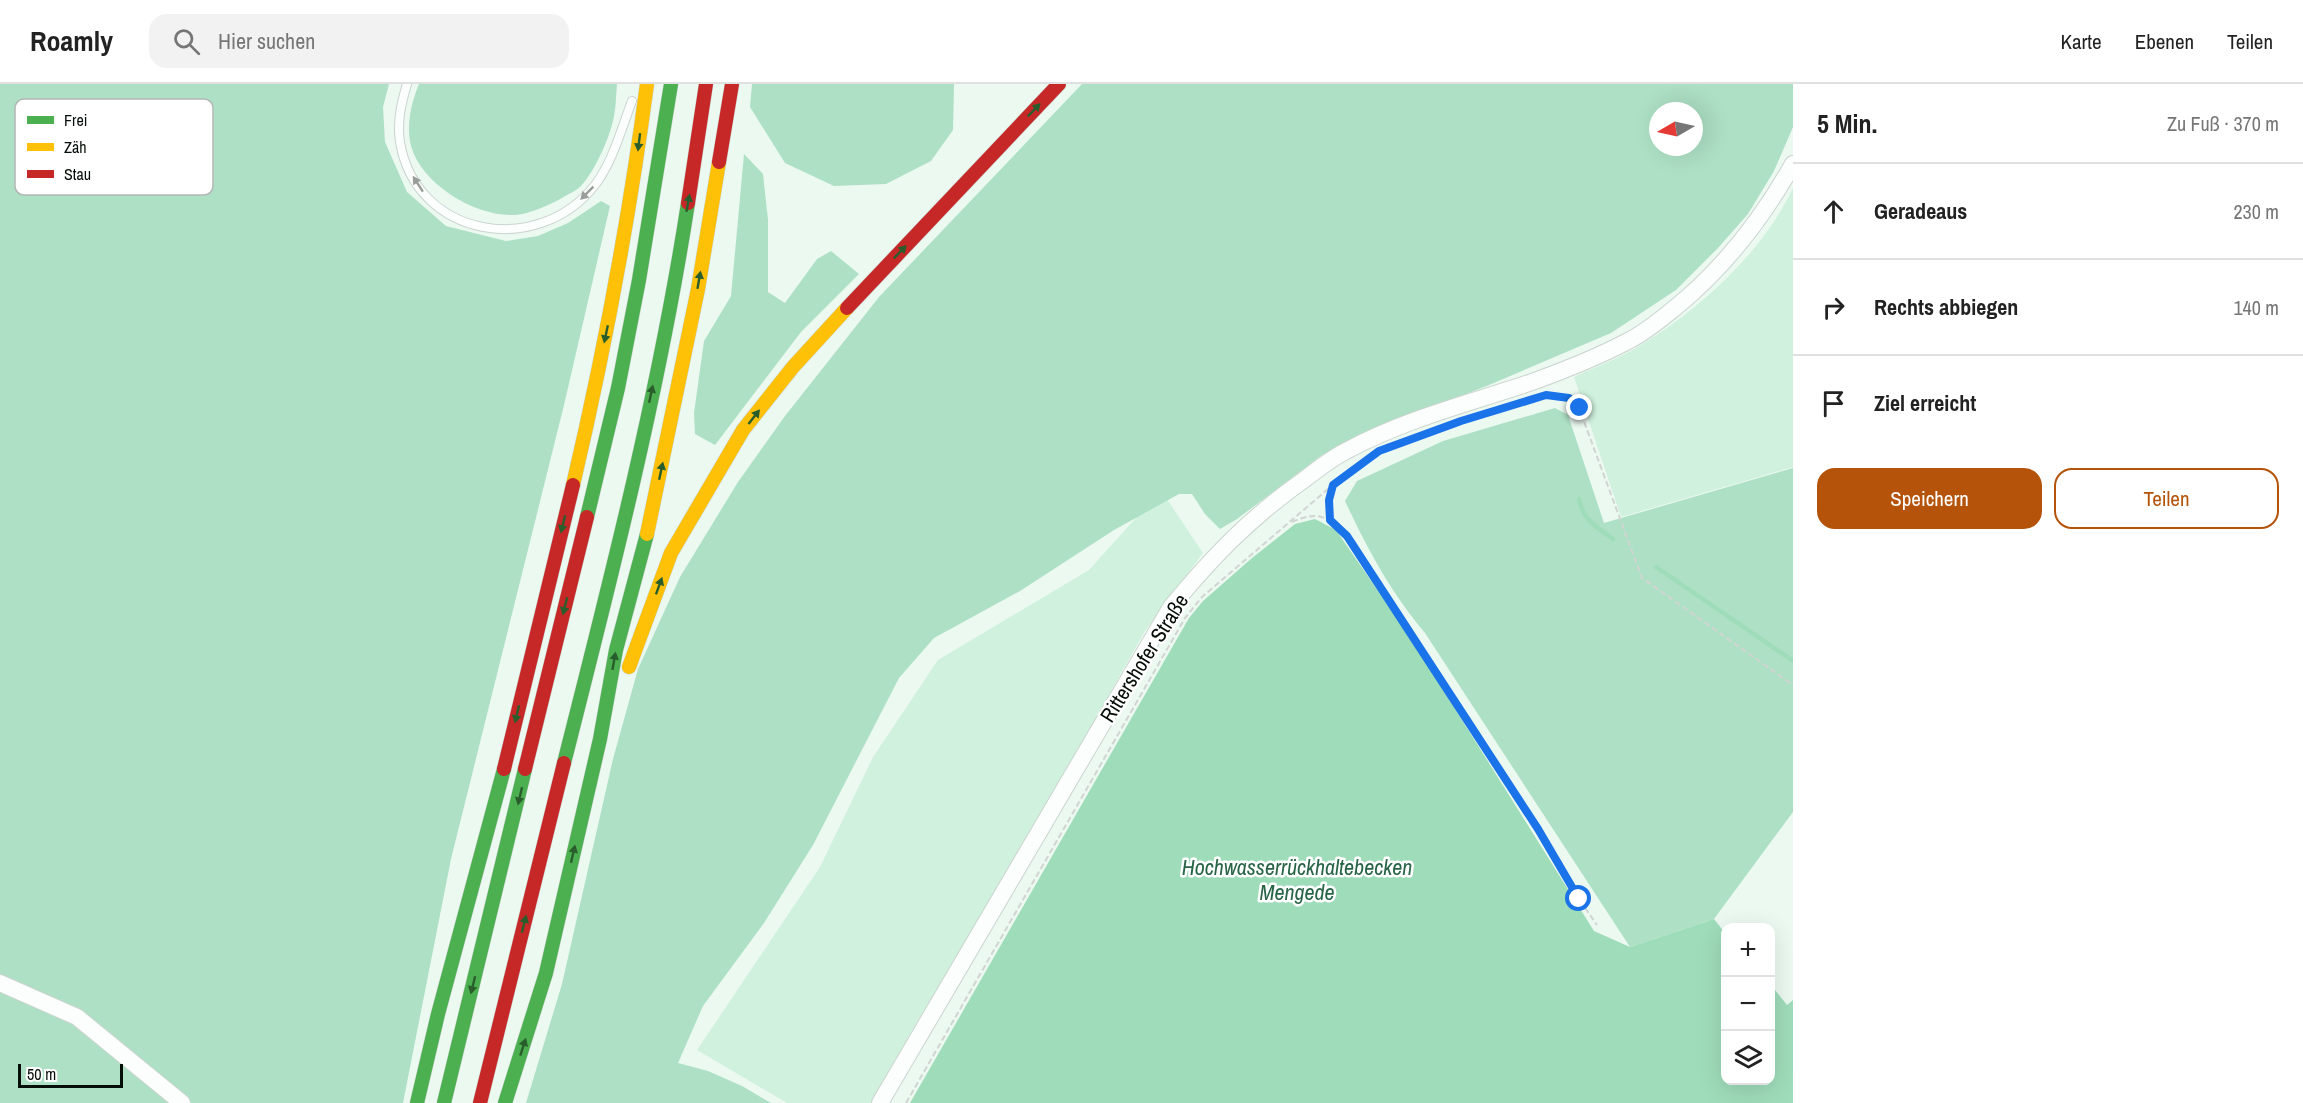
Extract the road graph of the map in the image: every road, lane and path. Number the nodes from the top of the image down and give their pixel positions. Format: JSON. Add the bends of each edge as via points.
{"nodes":[{"id":1,"x":407,"y":84,"type":"edge"},
{"id":2,"x":647,"y":84,"type":"edge"},
{"id":3,"x":671,"y":84,"type":"edge"},
{"id":4,"x":706,"y":84,"type":"edge"},
{"id":5,"x":732,"y":84,"type":"edge"},
{"id":6,"x":1059,"y":84,"type":"edge"},
{"id":7,"x":634,"y":94,"type":"dead end"},
{"id":8,"x":1793,"y":164,"type":"edge"},
{"id":9,"x":1536,"y":398,"type":"dead end"},
{"id":10,"x":1371,"y":456,"type":"dead end"},
{"id":11,"x":1333,"y":485,"type":"junction"},
{"id":12,"x":1330,"y":520,"type":"junction"},
{"id":13,"x":1290,"y":523,"type":"junction"},
{"id":14,"x":1793,"y":685,"type":"edge"},
{"id":15,"x":600,"y":739,"type":"junction"},
{"id":16,"x":1597,"y":925,"type":"dead end"},
{"id":17,"x":0,"y":983,"type":"edge"},
{"id":18,"x":182,"y":1103,"type":"edge"},
{"id":19,"x":417,"y":1103,"type":"edge"},
{"id":20,"x":444,"y":1103,"type":"edge"},
{"id":21,"x":480,"y":1103,"type":"edge"},
{"id":22,"x":505,"y":1103,"type":"edge"},
{"id":23,"x":880,"y":1103,"type":"edge"},
{"id":24,"x":906,"y":1103,"type":"edge"}],
"edges":[{"from":7,"to":1,"type":"lane","one_way":true,"via":[[606,168],[576,204],[556,217],[521,229],[495,230],[467,223],[442,210],[423,192],[407,166],[400,142],[399,113]]},
{"from":2,"to":19,"type":"highway","one_way":true,"via":[[616,286],[588,421],[492,821]]},
{"from":3,"to":20,"type":"highway","one_way":true,"via":[[618,388]]},
{"from":21,"to":4,"type":"highway","one_way":true,"via":[[651,393],[675,283]]},
{"from":15,"to":5,"type":"highway","one_way":true,"via":[[616,650],[654,506],[696,301]]},
{"from":15,"to":6,"type":"highway","one_way":true,"via":[[671,554],[743,430],[793,367]]},
{"from":8,"to":23,"type":"street","name":"Rittershofer Straße","via":[[1765,210],[1726,261],[1702,287],[1651,327],[1562,370],[1434,413],[1344,452],[1240,529],[1171,607]]},
{"from":9,"to":14,"type":"path","via":[[1569,398],[1580,408],[1642,578]]},
{"from":10,"to":11,"type":"path"},
{"from":11,"to":12,"type":"path"},
{"from":11,"to":13,"type":"path"},
{"from":12,"to":13,"type":"path","via":[[1317,515]]},
{"from":12,"to":16,"type":"path","via":[[1347,536]]},
{"from":13,"to":24,"type":"path","via":[[1202,597],[1185,618]]},
{"from":22,"to":15,"type":"highway","one_way":true,"via":[[546,973]]},
{"from":17,"to":18,"type":"street","via":[[77,1017]]}]}
